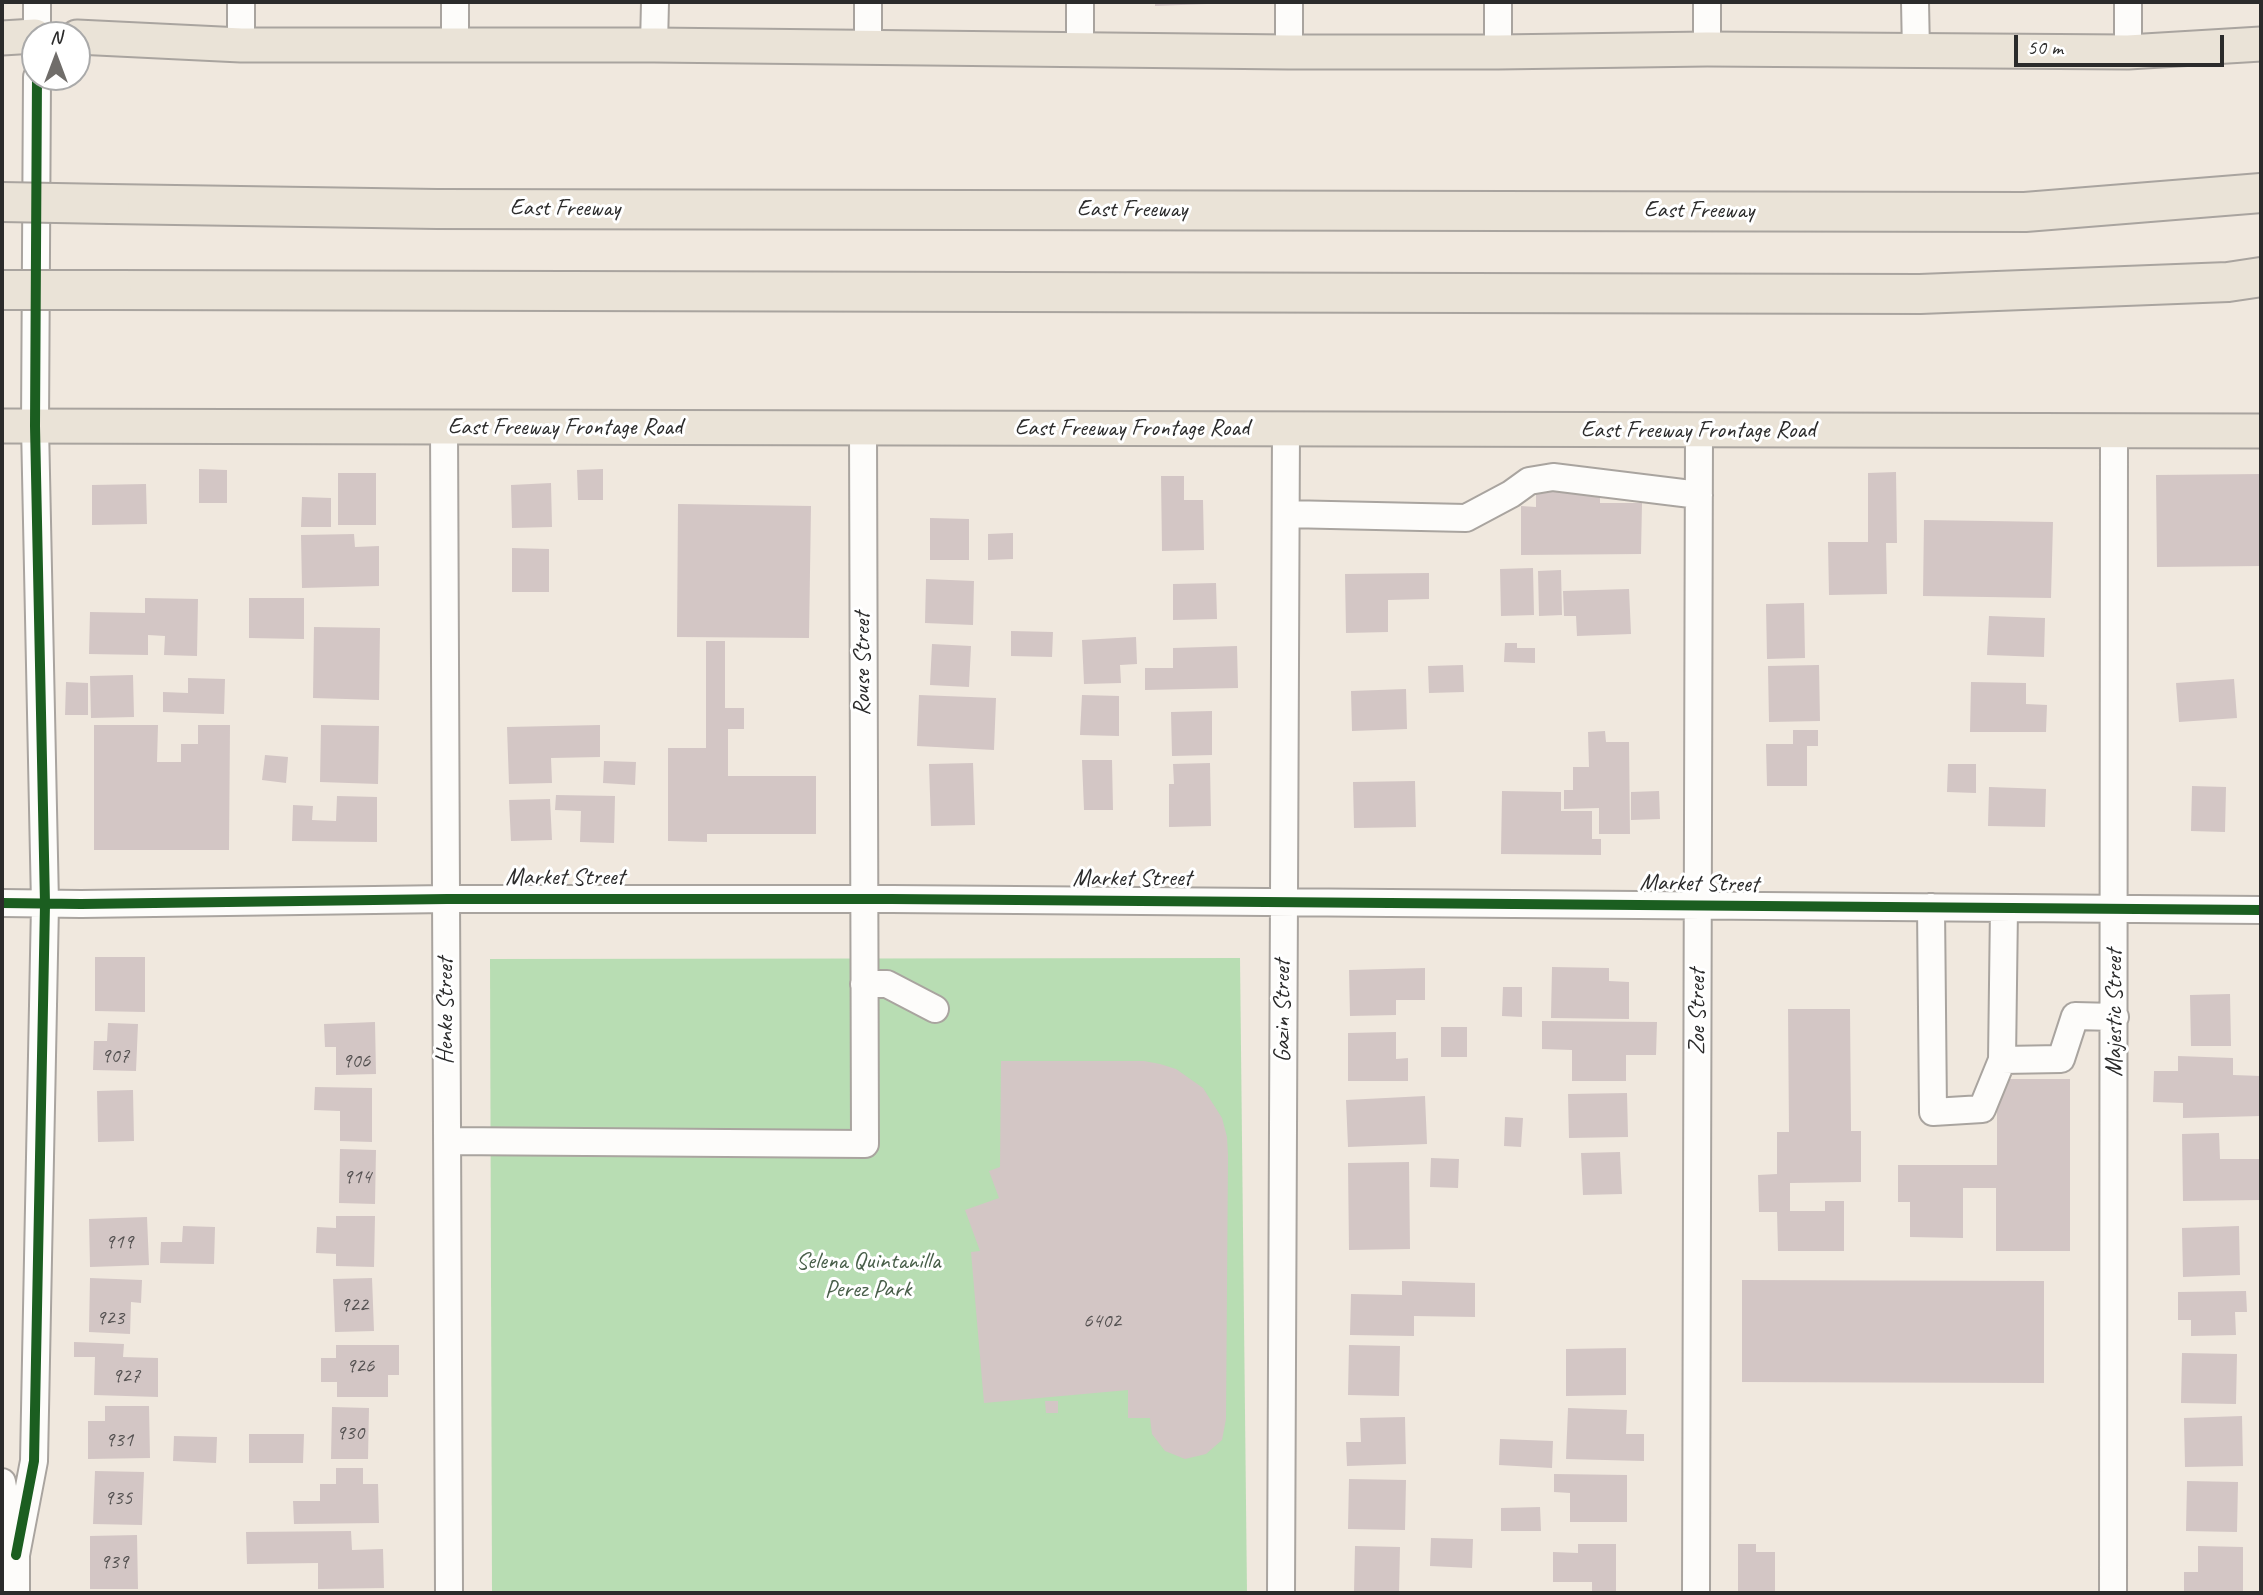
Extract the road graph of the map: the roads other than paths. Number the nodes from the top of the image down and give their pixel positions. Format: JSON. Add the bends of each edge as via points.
{"nodes":[{"id":1,"x":37,"y":2,"type":"edge"},
{"id":2,"x":241,"y":2,"type":"edge"},
{"id":3,"x":455,"y":2,"type":"edge"},
{"id":4,"x":655,"y":2,"type":"edge"},
{"id":5,"x":868,"y":2,"type":"edge"},
{"id":6,"x":1080,"y":2,"type":"edge"},
{"id":7,"x":1289,"y":2,"type":"edge"},
{"id":8,"x":1498,"y":2,"type":"edge"},
{"id":9,"x":1707,"y":2,"type":"edge"},
{"id":10,"x":1916,"y":2,"type":"edge"},
{"id":11,"x":2128,"y":2,"type":"edge"},
{"id":12,"x":36,"y":21,"type":"edge"},
{"id":13,"x":21,"y":36,"type":"edge"},
{"id":14,"x":2,"y":38,"type":"edge"},
{"id":15,"x":91,"y":38,"type":"edge"},
{"id":16,"x":2261,"y":44,"type":"edge"},
{"id":17,"x":241,"y":45,"type":"junction"},
{"id":18,"x":455,"y":45,"type":"junction"},
{"id":19,"x":654,"y":45,"type":"junction"},
{"id":20,"x":868,"y":46,"type":"junction"},
{"id":21,"x":1080,"y":49,"type":"junction"},
{"id":22,"x":1707,"y":49,"type":"junction"},
{"id":23,"x":1289,"y":52,"type":"junction"},
{"id":24,"x":1498,"y":52,"type":"junction"},
{"id":25,"x":1916,"y":52,"type":"junction"},
{"id":26,"x":2128,"y":52,"type":"junction"},
{"id":27,"x":37,"y":91,"type":"edge"},
{"id":28,"x":2261,"y":192,"type":"edge"},
{"id":29,"x":2,"y":202,"type":"edge"},
{"id":30,"x":2261,"y":278,"type":"edge"},
{"id":31,"x":2,"y":290,"type":"edge"},
{"id":32,"x":2,"y":426,"type":"edge"},
{"id":33,"x":35,"y":426,"type":"junction"},
{"id":34,"x":444,"y":428,"type":"junction"},
{"id":35,"x":863,"y":428,"type":"junction"},
{"id":36,"x":1286,"y":429,"type":"junction"},
{"id":37,"x":1699,"y":431,"type":"junction"},
{"id":38,"x":2261,"y":431,"type":"edge"},
{"id":39,"x":2114,"y":432,"type":"junction"},
{"id":40,"x":1699,"y":495,"type":"junction"},
{"id":41,"x":1286,"y":514,"type":"junction"},
{"id":42,"x":447,"y":899,"type":"junction"},
{"id":43,"x":864,"y":899,"type":"junction"},
{"id":44,"x":1284,"y":901,"type":"junction"},
{"id":45,"x":2,"y":903,"type":"edge"},
{"id":46,"x":45,"y":904,"type":"junction"},
{"id":47,"x":1698,"y":905,"type":"junction"},
{"id":48,"x":1931,"y":907,"type":"junction"},
{"id":49,"x":2004,"y":908,"type":"junction"},
{"id":50,"x":2114,"y":908,"type":"junction"},
{"id":51,"x":2261,"y":910,"type":"edge"},
{"id":52,"x":864,"y":984,"type":"junction"},
{"id":53,"x":934,"y":1009,"type":"dead end"},
{"id":54,"x":2115,"y":1017,"type":"junction"},
{"id":55,"x":2002,"y":1060,"type":"junction"},
{"id":56,"x":447,"y":1140,"type":"junction"},
{"id":57,"x":2,"y":1482,"type":"edge"},
{"id":58,"x":16,"y":1555,"type":"junction"},
{"id":59,"x":16,"y":1593,"type":"edge"},
{"id":60,"x":449,"y":1593,"type":"edge"},
{"id":61,"x":1282,"y":1593,"type":"edge"},
{"id":62,"x":1696,"y":1593,"type":"edge"},
{"id":63,"x":2113,"y":1593,"type":"edge"}],
"edges":[{"from":1,"to":12,"type":"street"},
{"from":2,"to":17,"type":"street"},
{"from":3,"to":18,"type":"street"},
{"from":4,"to":19,"type":"street"},
{"from":5,"to":20,"type":"street"},
{"from":6,"to":21,"type":"street"},
{"from":7,"to":23,"type":"street"},
{"from":8,"to":24,"type":"street"},
{"from":9,"to":22,"type":"street"},
{"from":10,"to":25,"type":"street"},
{"from":11,"to":26,"type":"street"},
{"from":13,"to":14,"type":"main road"},
{"from":15,"to":17,"type":"main road"},
{"from":16,"to":26,"type":"main road"},
{"from":17,"to":18,"type":"main road"},
{"from":18,"to":19,"type":"main road"},
{"from":19,"to":20,"type":"main road"},
{"from":20,"to":21,"type":"main road"},
{"from":21,"to":23,"type":"main road"},
{"from":22,"to":24,"type":"main road"},
{"from":22,"to":25,"type":"main road"},
{"from":23,"to":24,"type":"main road"},
{"from":25,"to":26,"type":"main road"},
{"from":27,"to":33,"type":"street"},
{"from":28,"to":29,"type":"highway","name":"East Freeway","bridge":true,"via":[[2025,212],[437,209]]},
{"from":30,"to":31,"type":"highway","bridge":true,"via":[[1920,294]]},
{"from":32,"to":33,"type":"main road","name":"East Freeway Frontage Road"},
{"from":33,"to":34,"type":"main road","name":"East Freeway Frontage Road"},
{"from":33,"to":46,"type":"street"},
{"from":34,"to":35,"type":"main road","name":"East Freeway Frontage Road"},
{"from":34,"to":42,"type":"street","name":"Henke Street"},
{"from":35,"to":36,"type":"main road","name":"East Freeway Frontage Road"},
{"from":35,"to":43,"type":"street","name":"Rouse Street"},
{"from":36,"to":37,"type":"main road","name":"East Freeway Frontage Road"},
{"from":36,"to":41,"type":"street","name":"Gazin Street"},
{"from":37,"to":39,"type":"main road","name":"East Freeway Frontage Road"},
{"from":37,"to":40,"type":"street","name":"Zoe Street"},
{"from":38,"to":39,"type":"main road","name":"East Freeway Frontage Road"},
{"from":39,"to":50,"type":"street","name":"Majestic Street"},
{"from":40,"to":41,"type":"street","via":[[1553,477],[1529,481],[1466,518]]},
{"from":40,"to":47,"type":"street","name":"Zoe Street"},
{"from":41,"to":44,"type":"street","name":"Gazin Street"},
{"from":42,"to":43,"type":"street","name":"Market Street"},
{"from":42,"to":46,"type":"street","name":"Market Street"},
{"from":42,"to":56,"type":"street","name":"Henke Street"},
{"from":43,"to":44,"type":"street","name":"Market Street"},
{"from":43,"to":52,"type":"street","name":"Rouse Street"},
{"from":44,"to":47,"type":"street","name":"Market Street"},
{"from":44,"to":61,"type":"street","name":"Gazin Street"},
{"from":45,"to":46,"type":"street","name":"Market Street"},
{"from":46,"to":58,"type":"street","via":[[34,1461]]},
{"from":47,"to":48,"type":"street","name":"Market Street"},
{"from":47,"to":62,"type":"street","name":"Zoe Street"},
{"from":48,"to":49,"type":"street","name":"Market Street"},
{"from":48,"to":55,"type":"street","via":[[1933,1112],[1982,1109]]},
{"from":49,"to":50,"type":"street","name":"Market Street"},
{"from":49,"to":55,"type":"street"},
{"from":50,"to":51,"type":"street","name":"Market Street"},
{"from":50,"to":54,"type":"street","name":"Majestic Street"},
{"from":52,"to":53,"type":"street","via":[[887,985]]},
{"from":52,"to":56,"type":"street","name":"Rouse Street","via":[[865,1144]]},
{"from":54,"to":55,"type":"street","via":[[2075,1016],[2061,1059]]},
{"from":54,"to":63,"type":"street","name":"Majestic Street"},
{"from":56,"to":60,"type":"street","name":"Henke Street"},
{"from":57,"to":58,"type":"street"},
{"from":58,"to":59,"type":"street"}]}
